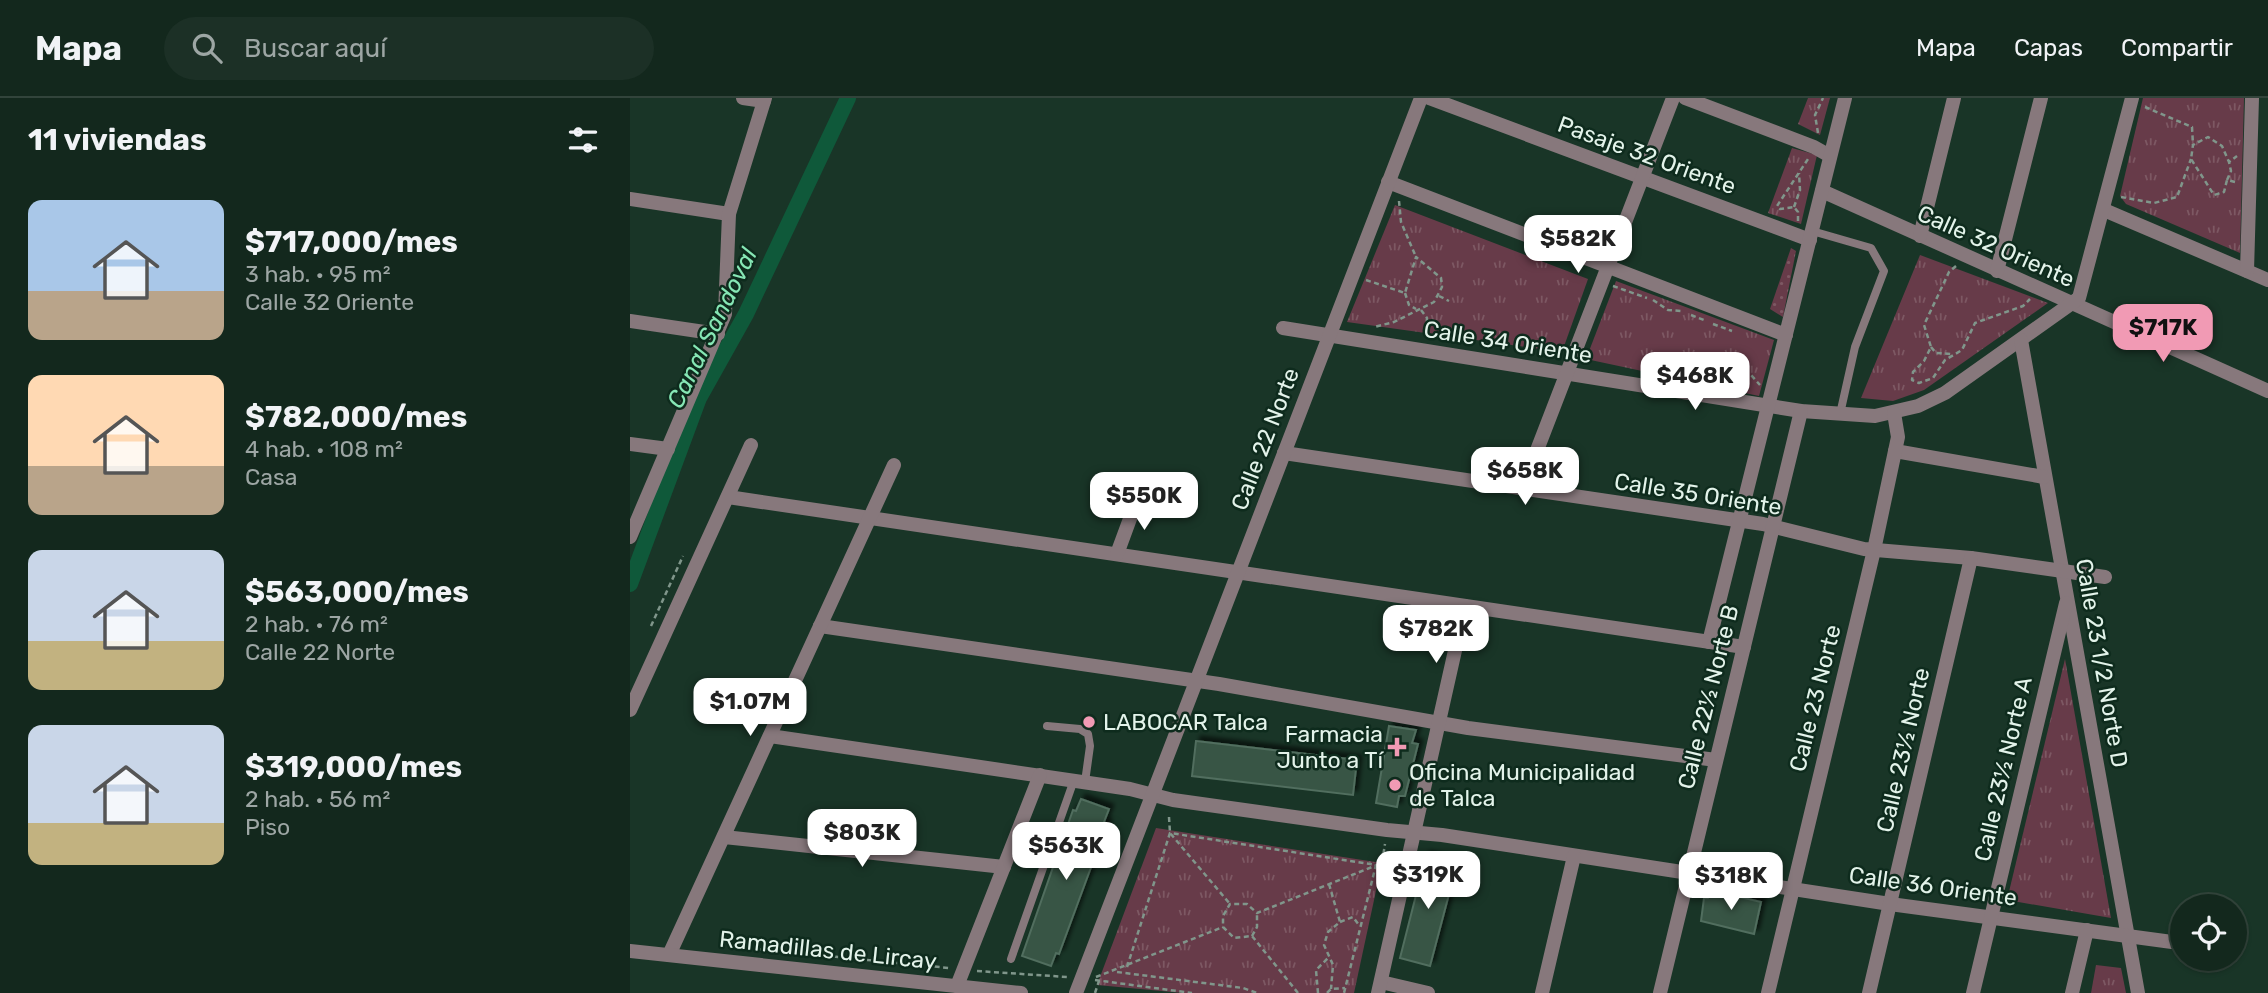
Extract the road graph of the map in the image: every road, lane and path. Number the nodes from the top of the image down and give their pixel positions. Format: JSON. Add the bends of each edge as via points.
{"nodes":[{"id":1,"x":743,"y":98,"type":"edge"},
{"id":2,"x":1421,"y":98,"type":"edge"},
{"id":3,"x":1429,"y":98,"type":"edge"},
{"id":4,"x":1673,"y":98,"type":"edge"},
{"id":5,"x":1685,"y":98,"type":"edge"},
{"id":6,"x":1823,"y":98,"type":"edge"},
{"id":7,"x":1845,"y":98,"type":"edge"},
{"id":8,"x":1954,"y":98,"type":"edge"},
{"id":9,"x":2041,"y":98,"type":"edge"},
{"id":10,"x":2252,"y":98,"type":"edge"},
{"id":11,"x":764,"y":100,"type":"edge"},
{"id":12,"x":2131,"y":100,"type":"edge"},
{"id":13,"x":2193,"y":145,"type":"junction"},
{"id":14,"x":1814,"y":147,"type":"junction"},
{"id":15,"x":2239,"y":153,"type":"dead end"},
{"id":16,"x":1830,"y":156,"type":"junction"},
{"id":17,"x":2190,"y":159,"type":"junction"},
{"id":18,"x":2229,"y":162,"type":"junction"},
{"id":19,"x":1799,"y":172,"type":"junction"},
{"id":20,"x":1642,"y":178,"type":"junction"},
{"id":21,"x":2227,"y":180,"type":"junction"},
{"id":22,"x":1388,"y":183,"type":"junction"},
{"id":23,"x":1404,"y":188,"type":"junction"},
{"id":24,"x":1822,"y":191,"type":"junction"},
{"id":25,"x":2249,"y":199,"type":"junction"},
{"id":26,"x":630,"y":200,"type":"edge"},
{"id":27,"x":2105,"y":203,"type":"junction"},
{"id":28,"x":1794,"y":207,"type":"junction"},
{"id":29,"x":729,"y":214,"type":"junction"},
{"id":30,"x":1794,"y":234,"type":"junction"},
{"id":31,"x":1811,"y":236,"type":"junction"},
{"id":32,"x":1920,"y":236,"type":"junction"},
{"id":33,"x":1416,"y":257,"type":"junction"},
{"id":34,"x":1966,"y":257,"type":"junction"},
{"id":35,"x":1607,"y":267,"type":"junction"},
{"id":36,"x":1997,"y":271,"type":"junction"},
{"id":37,"x":2247,"y":271,"type":"junction"},
{"id":38,"x":1354,"y":273,"type":"junction"},
{"id":39,"x":2268,"y":280,"type":"edge"},
{"id":40,"x":1601,"y":282,"type":"junction"},
{"id":41,"x":2039,"y":290,"type":"junction"},
{"id":42,"x":1405,"y":293,"type":"junction"},
{"id":43,"x":1439,"y":296,"type":"junction"},
{"id":44,"x":1449,"y":301,"type":"dead end"},
{"id":45,"x":2073,"y":305,"type":"junction"},
{"id":46,"x":1419,"y":309,"type":"junction"},
{"id":47,"x":630,"y":321,"type":"edge"},
{"id":48,"x":1283,"y":328,"type":"dead end"},
{"id":49,"x":1741,"y":332,"type":"dead end"},
{"id":50,"x":718,"y":334,"type":"junction"},
{"id":51,"x":1786,"y":335,"type":"junction"},
{"id":52,"x":1329,"y":337,"type":"junction"},
{"id":53,"x":2021,"y":340,"type":"junction"},
{"id":54,"x":1354,"y":341,"type":"junction"},
{"id":55,"x":1931,"y":347,"type":"junction"},
{"id":56,"x":1421,"y":352,"type":"junction"},
{"id":57,"x":1956,"y":353,"type":"junction"},
{"id":58,"x":1686,"y":368,"type":"dead end"},
{"id":59,"x":1565,"y":375,"type":"junction"},
{"id":60,"x":1766,"y":386,"type":"dead end"},
{"id":61,"x":2268,"y":391,"type":"edge"},
{"id":62,"x":1768,"y":406,"type":"junction"},
{"id":63,"x":1801,"y":411,"type":"junction"},
{"id":64,"x":1894,"y":413,"type":"junction"},
{"id":65,"x":1840,"y":415,"type":"junction"},
{"id":66,"x":630,"y":444,"type":"edge"},
{"id":67,"x":751,"y":445,"type":"dead end"},
{"id":68,"x":668,"y":449,"type":"junction"},
{"id":69,"x":1895,"y":451,"type":"junction"},
{"id":70,"x":1284,"y":453,"type":"junction"},
{"id":71,"x":894,"y":465,"type":"dead end"},
{"id":72,"x":2044,"y":477,"type":"junction"},
{"id":73,"x":1522,"y":489,"type":"junction"},
{"id":74,"x":728,"y":497,"type":"junction"},
{"id":75,"x":1138,"y":497,"type":"dead end"},
{"id":76,"x":870,"y":517,"type":"junction"},
{"id":77,"x":1739,"y":521,"type":"junction"},
{"id":78,"x":1773,"y":527,"type":"junction"},
{"id":79,"x":630,"y":537,"type":"edge"},
{"id":80,"x":1874,"y":550,"type":"junction"},
{"id":81,"x":1117,"y":554,"type":"junction"},
{"id":82,"x":1971,"y":558,"type":"junction"},
{"id":83,"x":2062,"y":570,"type":"junction"},
{"id":84,"x":1238,"y":572,"type":"junction"},
{"id":85,"x":2105,"y":577,"type":"dead end"},
{"id":86,"x":2067,"y":597,"type":"junction"},
{"id":87,"x":1465,"y":606,"type":"junction"},
{"id":88,"x":820,"y":626,"type":"junction"},
{"id":89,"x":1709,"y":642,"type":"junction"},
{"id":90,"x":1744,"y":647,"type":"junction"},
{"id":91,"x":1196,"y":681,"type":"junction"},
{"id":92,"x":630,"y":710,"type":"edge"},
{"id":93,"x":1440,"y":721,"type":"junction"},
{"id":94,"x":1047,"y":726,"type":"dead end"},
{"id":95,"x":770,"y":736,"type":"junction"},
{"id":96,"x":1716,"y":760,"type":"junction"},
{"id":97,"x":1040,"y":775,"type":"junction"},
{"id":98,"x":1079,"y":781,"type":"junction"},
{"id":99,"x":1152,"y":795,"type":"junction"},
{"id":100,"x":1169,"y":817,"type":"dead end"},
{"id":101,"x":1387,"y":830,"type":"junction"},
{"id":102,"x":1170,"y":833,"type":"junction"},
{"id":103,"x":1415,"y":833,"type":"junction"},
{"id":104,"x":724,"y":837,"type":"junction"},
{"id":105,"x":1574,"y":856,"type":"junction"},
{"id":106,"x":1376,"y":865,"type":"junction"},
{"id":107,"x":1004,"y":867,"type":"junction"},
{"id":108,"x":1689,"y":874,"type":"junction"},
{"id":109,"x":1329,"y":884,"type":"junction"},
{"id":110,"x":1792,"y":890,"type":"junction"},
{"id":111,"x":1230,"y":904,"type":"junction"},
{"id":112,"x":1890,"y":904,"type":"junction"},
{"id":113,"x":1257,"y":913,"type":"junction"},
{"id":114,"x":1991,"y":918,"type":"junction"},
{"id":115,"x":1340,"y":922,"type":"junction"},
{"id":116,"x":1360,"y":925,"type":"junction"},
{"id":117,"x":1223,"y":927,"type":"junction"},
{"id":118,"x":2087,"y":930,"type":"junction"},
{"id":119,"x":1252,"y":936,"type":"junction"},
{"id":120,"x":2128,"y":936,"type":"junction"},
{"id":121,"x":2170,"y":942,"type":"edge"},
{"id":122,"x":744,"y":948,"type":"dead end"},
{"id":123,"x":630,"y":951,"type":"edge"},
{"id":124,"x":669,"y":955,"type":"junction"},
{"id":125,"x":1329,"y":957,"type":"junction"},
{"id":126,"x":1011,"y":959,"type":"dead end"},
{"id":127,"x":1127,"y":967,"type":"junction"},
{"id":128,"x":964,"y":969,"type":"junction"},
{"id":129,"x":1114,"y":972,"type":"junction"},
{"id":130,"x":1100,"y":979,"type":"junction"},
{"id":131,"x":1080,"y":982,"type":"edge"},
{"id":132,"x":957,"y":986,"type":"junction"},
{"id":133,"x":1380,"y":988,"type":"edge"},
{"id":134,"x":938,"y":989,"type":"edge"},
{"id":135,"x":1331,"y":989,"type":"junction"},
{"id":136,"x":1345,"y":991,"type":"edge"},
{"id":137,"x":1021,"y":993,"type":"edge"},
{"id":138,"x":1095,"y":993,"type":"edge"},
{"id":139,"x":1192,"y":993,"type":"edge"},
{"id":140,"x":1256,"y":993,"type":"edge"},
{"id":141,"x":1298,"y":993,"type":"edge"},
{"id":142,"x":1318,"y":993,"type":"edge"},
{"id":143,"x":1327,"y":993,"type":"edge"},
{"id":144,"x":1428,"y":993,"type":"edge"},
{"id":145,"x":1542,"y":993,"type":"edge"},
{"id":146,"x":1660,"y":993,"type":"edge"},
{"id":147,"x":1768,"y":993,"type":"edge"},
{"id":148,"x":1869,"y":993,"type":"edge"},
{"id":149,"x":1973,"y":993,"type":"edge"},
{"id":150,"x":2072,"y":993,"type":"edge"},
{"id":151,"x":2138,"y":993,"type":"edge"}],
"edges":[{"from":1,"to":11,"type":"street"},
{"from":2,"to":22,"type":"street","name":"Calle 22 Norte"},
{"from":3,"to":20,"type":"street","name":"Pasaje 32 Oriente"},
{"from":4,"to":20,"type":"street"},
{"from":5,"to":14,"type":"street"},
{"from":6,"to":14,"type":"path","via":[[1815,115],[1819,128]]},
{"from":7,"to":16,"type":"street","name":"Calle 22½ Norte B"},
{"from":8,"to":32,"type":"street"},
{"from":9,"to":36,"type":"street"},
{"from":10,"to":25,"type":"street"},
{"from":11,"to":29,"type":"street"},
{"from":12,"to":13,"type":"path","via":[[2192,127]]},
{"from":12,"to":27,"type":"street"},
{"from":13,"to":17,"type":"path"},
{"from":13,"to":18,"type":"path","via":[[2208,137],[2222,146]]},
{"from":14,"to":16,"type":"street"},
{"from":14,"to":19,"type":"path"},
{"from":15,"to":18,"type":"path"},
{"from":16,"to":24,"type":"street","name":"Calle 22½ Norte B"},
{"from":17,"to":21,"type":"path","via":[[2214,195],[2224,192]]},
{"from":17,"to":27,"type":"path","via":[[2177,197],[2154,203]]},
{"from":18,"to":21,"type":"path"},
{"from":19,"to":28,"type":"path","via":[[1800,190]]},
{"from":19,"to":28,"type":"path","via":[[1777,206]]},
{"from":20,"to":30,"type":"street","name":"Pasaje 32 Oriente"},
{"from":20,"to":35,"type":"street"},
{"from":21,"to":25,"type":"path","via":[[2235,182]]},
{"from":22,"to":23,"type":"street"},
{"from":22,"to":38,"type":"street","name":"Calle 22 Norte"},
{"from":23,"to":33,"type":"path","via":[[1399,201],[1401,222]]},
{"from":23,"to":35,"type":"street"},
{"from":24,"to":31,"type":"street","name":"Calle 22½ Norte B"},
{"from":24,"to":32,"type":"street","name":"Calle 32 Oriente"},
{"from":25,"to":37,"type":"street"},
{"from":26,"to":29,"type":"street"},
{"from":27,"to":37,"type":"street"},
{"from":27,"to":45,"type":"street","via":[[2085,286]]},
{"from":28,"to":30,"type":"path","via":[[1798,212]]},
{"from":29,"to":50,"type":"street","via":[[725,314]]},
{"from":30,"to":31,"type":"street","name":"Pasaje 32 Oriente"},
{"from":31,"to":51,"type":"street","name":"Calle 22½ Norte B"},
{"from":31,"to":65,"type":"lane","via":[[1871,248],[1884,271],[1855,347]]},
{"from":32,"to":34,"type":"street","name":"Calle 32 Oriente"},
{"from":33,"to":42,"type":"path"},
{"from":33,"to":43,"type":"path","via":[[1441,278]]},
{"from":34,"to":36,"type":"street","name":"Calle 32 Oriente"},
{"from":34,"to":55,"type":"path","via":[[1949,272],[1924,325]]},
{"from":35,"to":40,"type":"street"},
{"from":35,"to":51,"type":"street"},
{"from":36,"to":41,"type":"street","name":"Calle 32 Oriente"},
{"from":37,"to":39,"type":"street"},
{"from":38,"to":42,"type":"path"},
{"from":38,"to":52,"type":"street","name":"Calle 22 Norte"},
{"from":40,"to":49,"type":"path","via":[[1650,298],[1668,310],[1685,311],[1725,330]]},
{"from":40,"to":59,"type":"street"},
{"from":41,"to":45,"type":"street","name":"Calle 32 Oriente"},
{"from":41,"to":57,"type":"path","via":[[2023,306],[1975,323]]},
{"from":42,"to":46,"type":"path","via":[[1409,304]]},
{"from":43,"to":44,"type":"path"},
{"from":43,"to":46,"type":"path"},
{"from":45,"to":53,"type":"street","name":"Calle 34 Oriente"},
{"from":45,"to":61,"type":"street","name":"Calle 32 Oriente"},
{"from":46,"to":54,"type":"path","via":[[1369,328]]},
{"from":46,"to":56,"type":"path","via":[[1427,318],[1428,329]]},
{"from":47,"to":50,"type":"street"},
{"from":48,"to":52,"type":"street","name":"Calle 34 Oriente"},
{"from":50,"to":68,"type":"street"},
{"from":51,"to":62,"type":"street","name":"Calle 22½ Norte B"},
{"from":52,"to":54,"type":"street","name":"Calle 34 Oriente"},
{"from":52,"to":70,"type":"street","name":"Calle 22 Norte"},
{"from":53,"to":64,"type":"street","name":"Calle 34 Oriente","via":[[1945,393]]},
{"from":53,"to":72,"type":"street","name":"Calle 23 1/2 Norte D"},
{"from":54,"to":56,"type":"street","name":"Calle 34 Oriente"},
{"from":55,"to":57,"type":"path","via":[[1944,355]]},
{"from":55,"to":57,"type":"path","via":[[1912,380],[1919,383],[1933,378]]},
{"from":56,"to":59,"type":"street","name":"Calle 34 Oriente"},
{"from":58,"to":60,"type":"path","via":[[1693,360],[1707,359],[1717,373],[1751,374]]},
{"from":59,"to":62,"type":"street","name":"Calle 34 Oriente"},
{"from":59,"to":73,"type":"street"},
{"from":62,"to":63,"type":"street","name":"Calle 34 Oriente"},
{"from":62,"to":77,"type":"street","name":"Calle 22½ Norte B"},
{"from":63,"to":65,"type":"street","name":"Calle 34 Oriente"},
{"from":63,"to":78,"type":"street","name":"Calle 22½ Norte B"},
{"from":64,"to":65,"type":"street","name":"Calle 34 Oriente"},
{"from":64,"to":69,"type":"street","name":"Calle 23 Norte","via":[[1899,432]]},
{"from":66,"to":68,"type":"street"},
{"from":67,"to":74,"type":"street"},
{"from":68,"to":79,"type":"street"},
{"from":69,"to":72,"type":"street"},
{"from":69,"to":80,"type":"street","name":"Calle 23 Norte"},
{"from":70,"to":73,"type":"street","name":"Calle 35 Oriente"},
{"from":70,"to":84,"type":"street","name":"Calle 22 Norte"},
{"from":71,"to":76,"type":"street"},
{"from":72,"to":83,"type":"street","name":"Calle 23 1/2 Norte D"},
{"from":73,"to":77,"type":"street","name":"Calle 35 Oriente"},
{"from":74,"to":76,"type":"street"},
{"from":74,"to":92,"type":"street"},
{"from":75,"to":81,"type":"street"},
{"from":76,"to":81,"type":"street"},
{"from":76,"to":88,"type":"street"},
{"from":77,"to":78,"type":"street","name":"Calle 35 Oriente"},
{"from":77,"to":89,"type":"street","name":"Calle 22½ Norte B"},
{"from":78,"to":80,"type":"street","name":"Calle 35 Oriente"},
{"from":78,"to":90,"type":"street","name":"Calle 22½ Norte B"},
{"from":80,"to":82,"type":"street","name":"Calle 35 Oriente"},
{"from":80,"to":110,"type":"street","name":"Calle 23 Norte"},
{"from":81,"to":84,"type":"street"},
{"from":82,"to":83,"type":"street","name":"Calle 35 Oriente"},
{"from":82,"to":112,"type":"street","name":"Calle 23½ Norte"},
{"from":83,"to":85,"type":"street","name":"Calle 35 Oriente"},
{"from":83,"to":86,"type":"street","name":"Calle 23 1/2 Norte D"},
{"from":84,"to":87,"type":"street"},
{"from":84,"to":91,"type":"street","name":"Calle 22 Norte"},
{"from":86,"to":114,"type":"street","name":"Calle 23½ Norte A"},
{"from":86,"to":120,"type":"street","name":"Calle 23 1/2 Norte D"},
{"from":87,"to":89,"type":"street"},
{"from":87,"to":93,"type":"street"},
{"from":88,"to":91,"type":"street"},
{"from":88,"to":95,"type":"street"},
{"from":89,"to":90,"type":"street"},
{"from":90,"to":96,"type":"street","name":"Calle 22½ Norte B"},
{"from":91,"to":93,"type":"street"},
{"from":91,"to":99,"type":"street","name":"Calle 22 Norte"},
{"from":93,"to":96,"type":"street"},
{"from":93,"to":103,"type":"street"},
{"from":94,"to":98,"type":"lane","via":[[1088,734],[1090,746]]},
{"from":95,"to":97,"type":"street","name":"Calle 36 Oriente"},
{"from":95,"to":104,"type":"street"},
{"from":96,"to":108,"type":"street","name":"Calle 22½ Norte B"},
{"from":97,"to":98,"type":"street","name":"Calle 36 Oriente"},
{"from":97,"to":107,"type":"street"},
{"from":98,"to":99,"type":"street","name":"Calle 36 Oriente"},
{"from":98,"to":126,"type":"lane"},
{"from":99,"to":101,"type":"street","name":"Calle 36 Oriente"},
{"from":99,"to":131,"type":"street","name":"Calle 22 Norte"},
{"from":100,"to":102,"type":"path"},
{"from":101,"to":103,"type":"street","name":"Calle 36 Oriente"},
{"from":101,"to":106,"type":"path","via":[[1383,860]]},
{"from":102,"to":106,"type":"path"},
{"from":102,"to":111,"type":"path"},
{"from":102,"to":127,"type":"path"},
{"from":103,"to":105,"type":"street","name":"Calle 36 Oriente"},
{"from":103,"to":133,"type":"street"},
{"from":104,"to":107,"type":"street"},
{"from":104,"to":124,"type":"street"},
{"from":105,"to":108,"type":"street","name":"Calle 36 Oriente"},
{"from":105,"to":145,"type":"street"},
{"from":106,"to":109,"type":"path"},
{"from":106,"to":116,"type":"path"},
{"from":107,"to":128,"type":"street"},
{"from":108,"to":110,"type":"street","name":"Calle 36 Oriente"},
{"from":108,"to":146,"type":"street","name":"Calle 22½ Norte B"},
{"from":109,"to":113,"type":"path"},
{"from":109,"to":115,"type":"path"},
{"from":110,"to":112,"type":"street","name":"Calle 36 Oriente"},
{"from":110,"to":147,"type":"street","name":"Calle 23 Norte"},
{"from":111,"to":113,"type":"path","via":[[1247,904]]},
{"from":111,"to":117,"type":"path"},
{"from":112,"to":114,"type":"street","name":"Calle 36 Oriente"},
{"from":112,"to":148,"type":"street","name":"Calle 23½ Norte"},
{"from":113,"to":119,"type":"path"},
{"from":114,"to":118,"type":"street","name":"Calle 36 Oriente"},
{"from":114,"to":149,"type":"street","name":"Calle 23½ Norte A"},
{"from":115,"to":116,"type":"path","via":[[1353,917]]},
{"from":115,"to":125,"type":"path","via":[[1328,932],[1324,945]]},
{"from":116,"to":136,"type":"path"},
{"from":117,"to":119,"type":"path","via":[[1234,938]]},
{"from":117,"to":127,"type":"path"},
{"from":118,"to":120,"type":"street","name":"Calle 36 Oriente"},
{"from":118,"to":150,"type":"street"},
{"from":119,"to":141,"type":"path"},
{"from":120,"to":121,"type":"street","name":"Calle 36 Oriente"},
{"from":120,"to":151,"type":"street","name":"Calle 23 1/2 Norte D"},
{"from":122,"to":128,"type":"path"},
{"from":123,"to":124,"type":"street","name":"Ramadillas de Lircay"},
{"from":124,"to":134,"type":"street","name":"Ramadillas de Lircay"},
{"from":125,"to":135,"type":"path"},
{"from":125,"to":142,"type":"path","via":[[1316,970]]},
{"from":127,"to":129,"type":"path"},
{"from":128,"to":131,"type":"path"},
{"from":128,"to":132,"type":"street"},
{"from":129,"to":130,"type":"path"},
{"from":129,"to":140,"type":"path"},
{"from":130,"to":131,"type":"path"},
{"from":130,"to":138,"type":"path"},
{"from":130,"to":139,"type":"path"},
{"from":132,"to":134,"type":"street","name":"Ramadillas de Lircay"},
{"from":132,"to":137,"type":"street","name":"Ramadillas de Lircay"},
{"from":133,"to":144,"type":"street"},
{"from":135,"to":136,"type":"path"},
{"from":135,"to":143,"type":"path"}]}
